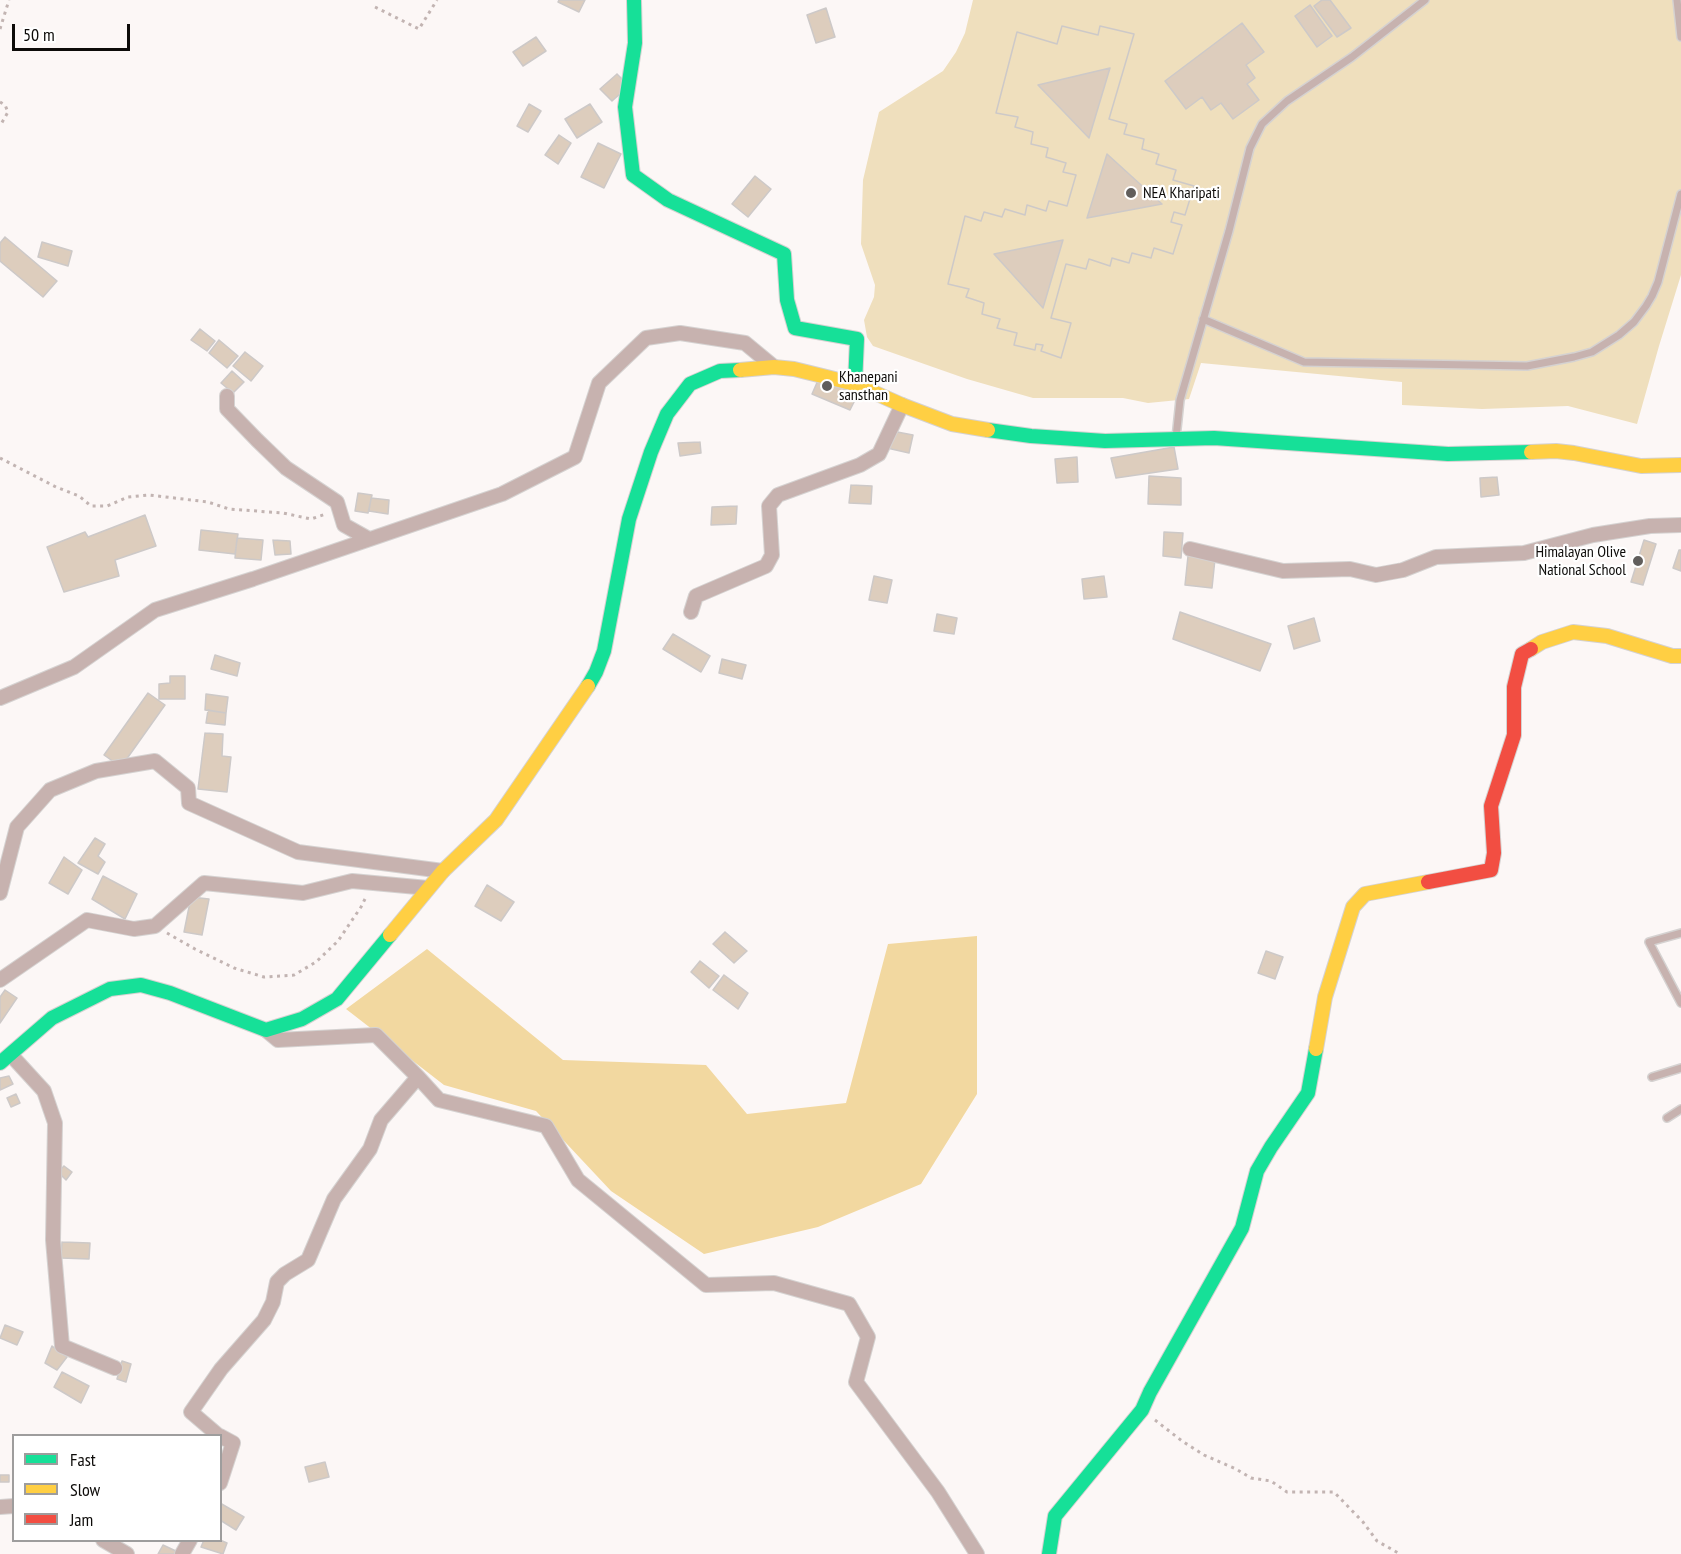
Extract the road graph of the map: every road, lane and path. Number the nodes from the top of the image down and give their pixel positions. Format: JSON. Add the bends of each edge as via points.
{"nodes":[{"id":1,"x":9,"y":0,"type":"edge"},
{"id":2,"x":437,"y":0,"type":"edge"},
{"id":3,"x":634,"y":0,"type":"edge"},
{"id":4,"x":1425,"y":0,"type":"edge"},
{"id":5,"x":1677,"y":0,"type":"edge"},
{"id":6,"x":375,"y":7,"type":"dead end"},
{"id":7,"x":0,"y":29,"type":"edge"},
{"id":8,"x":1681,"y":38,"type":"edge"},
{"id":9,"x":0,"y":102,"type":"edge"},
{"id":10,"x":0,"y":126,"type":"edge"},
{"id":11,"x":1681,"y":194,"type":"edge"},
{"id":12,"x":1203,"y":319,"type":"junction"},
{"id":13,"x":774,"y":367,"type":"junction"},
{"id":14,"x":855,"y":384,"type":"junction"},
{"id":15,"x":227,"y":396,"type":"dead end"},
{"id":16,"x":902,"y":405,"type":"junction"},
{"id":17,"x":1176,"y":438,"type":"junction"},
{"id":18,"x":0,"y":458,"type":"edge"},
{"id":19,"x":1681,"y":465,"type":"edge"},
{"id":20,"x":339,"y":509,"type":"junction"},
{"id":21,"x":1681,"y":525,"type":"edge"},
{"id":22,"x":369,"y":538,"type":"junction"},
{"id":23,"x":1190,"y":549,"type":"dead end"},
{"id":24,"x":692,"y":612,"type":"dead end"},
{"id":25,"x":1681,"y":656,"type":"edge"},
{"id":26,"x":0,"y":698,"type":"edge"},
{"id":27,"x":443,"y":871,"type":"junction"},
{"id":28,"x":372,"y":882,"type":"junction"},
{"id":29,"x":428,"y":888,"type":"junction"},
{"id":30,"x":0,"y":893,"type":"edge"},
{"id":31,"x":155,"y":926,"type":"junction"},
{"id":32,"x":1681,"y":933,"type":"edge"},
{"id":33,"x":0,"y":980,"type":"edge"},
{"id":34,"x":1680,"y":998,"type":"edge"},
{"id":35,"x":266,"y":1030,"type":"junction"},
{"id":36,"x":5,"y":1059,"type":"edge"},
{"id":37,"x":1681,"y":1069,"type":"edge"},
{"id":38,"x":418,"y":1077,"type":"junction"},
{"id":39,"x":1652,"y":1077,"type":"dead end"},
{"id":40,"x":1681,"y":1109,"type":"edge"},
{"id":41,"x":1667,"y":1118,"type":"dead end"},
{"id":42,"x":115,"y":1368,"type":"dead end"},
{"id":43,"x":1142,"y":1410,"type":"junction"},
{"id":44,"x":218,"y":1434,"type":"edge"},
{"id":45,"x":222,"y":1437,"type":"edge"},
{"id":46,"x":222,"y":1477,"type":"edge"},
{"id":47,"x":106,"y":1542,"type":"edge"},
{"id":48,"x":127,"y":1554,"type":"edge"},
{"id":49,"x":977,"y":1554,"type":"edge"},
{"id":50,"x":1049,"y":1554,"type":"edge"},
{"id":51,"x":1400,"y":1554,"type":"edge"}],
"edges":[{"from":1,"to":7,"type":"path"},
{"from":2,"to":6,"type":"path","via":[[419,29]]},
{"from":3,"to":14,"type":"main road","via":[[635,43],[625,107],[633,175],[668,200],[784,254],[787,300],[795,328],[857,339]]},
{"from":4,"to":12,"type":"lane","via":[[1287,101],[1262,124],[1250,148]]},
{"from":5,"to":8,"type":"lane"},
{"from":9,"to":10,"type":"path","via":[[8,112]]},
{"from":11,"to":12,"type":"lane","via":[[1658,282],[1646,306],[1619,335],[1592,352],[1574,357],[1527,366],[1304,362]]},
{"from":12,"to":17,"type":"lane","via":[[1180,400]]},
{"from":13,"to":14,"type":"main road"},
{"from":13,"to":22,"type":"street","via":[[745,343],[680,333],[646,338],[599,383],[575,457],[502,494]]},
{"from":13,"to":27,"type":"main road","via":[[720,371],[690,384],[667,414],[629,519],[604,651],[596,672],[496,820]]},
{"from":14,"to":16,"type":"main road"},
{"from":15,"to":20,"type":"street","via":[[227,409],[234,417],[285,468],[337,502]]},
{"from":16,"to":17,"type":"main road","via":[[952,424],[1031,436],[1105,441]]},
{"from":16,"to":24,"type":"street","via":[[879,454],[860,465],[778,495],[769,506],[772,555],[766,566],[696,596]]},
{"from":17,"to":19,"type":"main road","via":[[1448,454],[1556,451],[1641,466]]},
{"from":18,"to":20,"type":"path","via":[[79,496],[91,506],[149,495],[311,519]]},
{"from":20,"to":22,"type":"street","via":[[344,525]]},
{"from":21,"to":23,"type":"street","via":[[1593,535],[1524,553],[1436,557],[1376,575],[1350,569],[1283,571]]},
{"from":22,"to":26,"type":"street","via":[[154,610],[74,667]]},
{"from":25,"to":43,"type":"main road","via":[[1607,636],[1573,632],[1542,642],[1522,654],[1514,687],[1514,735],[1491,806],[1491,870],[1365,894],[1353,907],[1324,997],[1308,1093],[1257,1171],[1242,1228]]},
{"from":27,"to":29,"type":"main road"},
{"from":27,"to":30,"type":"street","via":[[298,852],[189,804],[188,788],[154,761],[96,771],[50,790],[17,827]]},
{"from":28,"to":29,"type":"street"},
{"from":28,"to":31,"type":"street","via":[[352,881],[303,893],[204,883]]},
{"from":28,"to":31,"type":"path","via":[[338,941],[316,962],[294,975],[264,977],[234,968]]},
{"from":29,"to":35,"type":"main road","via":[[337,999],[302,1019]]},
{"from":31,"to":33,"type":"street","via":[[134,929],[87,920]]},
{"from":32,"to":34,"type":"lane","via":[[1649,942]]},
{"from":35,"to":36,"type":"main road","via":[[141,984],[110,989],[52,1018]]},
{"from":35,"to":38,"type":"street","via":[[278,1040],[376,1035]]},
{"from":36,"to":42,"type":"street","via":[[44,1091],[55,1123],[53,1240],[62,1346]]},
{"from":37,"to":39,"type":"lane"},
{"from":38,"to":44,"type":"street","via":[[381,1120],[370,1149],[334,1199],[308,1260],[277,1282],[264,1320],[221,1369],[191,1412]]},
{"from":38,"to":49,"type":"street","via":[[439,1100],[546,1126],[578,1180],[706,1285],[774,1283],[849,1304],[868,1337],[856,1382],[938,1492]]},
{"from":40,"to":41,"type":"lane"},
{"from":43,"to":50,"type":"main road","via":[[1055,1515]]},
{"from":43,"to":51,"type":"path","via":[[1204,1455],[1251,1478],[1270,1481],[1287,1492],[1334,1492],[1377,1541]]},
{"from":45,"to":46,"type":"street","via":[[233,1443]]},
{"from":47,"to":48,"type":"street"}]}
